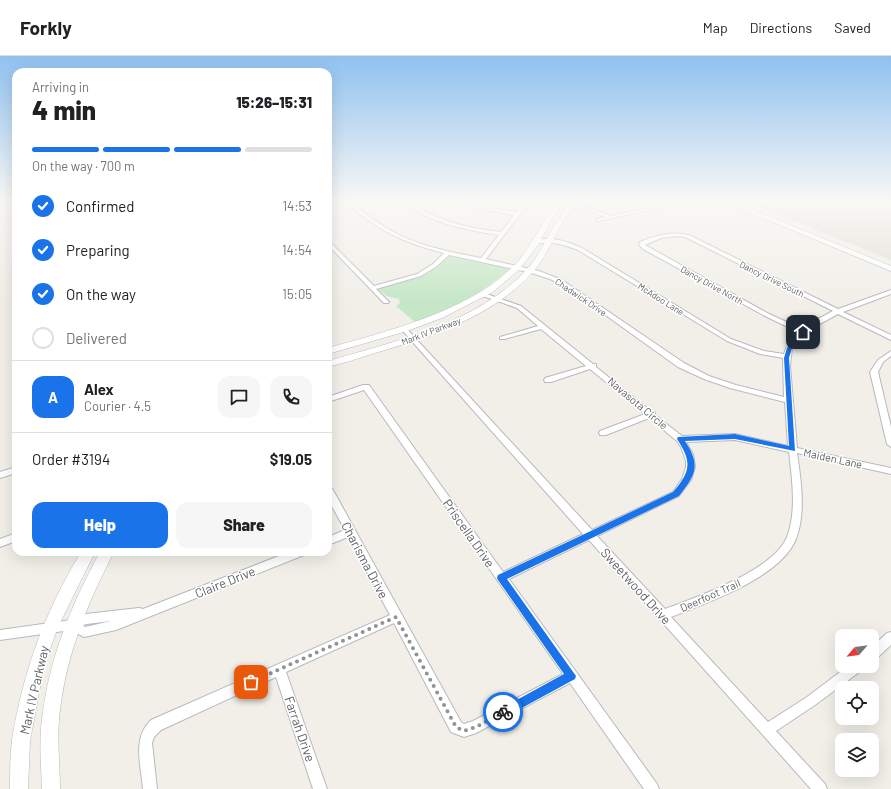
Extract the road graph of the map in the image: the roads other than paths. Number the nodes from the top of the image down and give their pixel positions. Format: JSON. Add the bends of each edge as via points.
{"nodes":[{"id":1,"x":394,"y":234,"type":"edge"},
{"id":2,"x":503,"y":234,"type":"edge"},
{"id":3,"x":541,"y":234,"type":"edge"},
{"id":4,"x":544,"y":234,"type":"edge"},
{"id":5,"x":552,"y":234,"type":"edge"},
{"id":6,"x":674,"y":234,"type":"edge"},
{"id":7,"x":676,"y":234,"type":"edge"},
{"id":8,"x":812,"y":234,"type":"edge"},
{"id":9,"x":660,"y":237,"type":"joint"},
{"id":10,"x":536,"y":242,"type":"junction"},
{"id":11,"x":548,"y":242,"type":"junction"},
{"id":12,"x":332,"y":246,"type":"edge"},
{"id":13,"x":449,"y":252,"type":"junction"},
{"id":14,"x":483,"y":260,"type":"junction"},
{"id":15,"x":516,"y":268,"type":"junction"},
{"id":16,"x":891,"y":268,"type":"edge"},
{"id":17,"x":530,"y":271,"type":"junction"},
{"id":18,"x":372,"y":288,"type":"junction"},
{"id":19,"x":482,"y":294,"type":"junction"},
{"id":20,"x":889,"y":294,"type":"edge"},
{"id":21,"x":496,"y":299,"type":"junction"},
{"id":22,"x":386,"y":302,"type":"dead end"},
{"id":23,"x":839,"y":312,"type":"junction"},
{"id":24,"x":543,"y":326,"type":"junction"},
{"id":25,"x":404,"y":329,"type":"junction"},
{"id":26,"x":803,"y":332,"type":"junction"},
{"id":27,"x":413,"y":338,"type":"junction"},
{"id":28,"x":502,"y":338,"type":"dead end"},
{"id":29,"x":891,"y":338,"type":"edge"},
{"id":30,"x":332,"y":350,"type":"edge"},
{"id":31,"x":891,"y":353,"type":"edge"},
{"id":32,"x":787,"y":358,"type":"junction"},
{"id":33,"x":332,"y":363,"type":"edge"},
{"id":34,"x":593,"y":366,"type":"junction"},
{"id":35,"x":548,"y":380,"type":"dead end"},
{"id":36,"x":332,"y":399,"type":"edge"},
{"id":37,"x":788,"y":400,"type":"junction"},
{"id":38,"x":652,"y":414,"type":"junction"},
{"id":39,"x":603,"y":433,"type":"dead end"},
{"id":40,"x":680,"y":439,"type":"junction"},
{"id":41,"x":891,"y":444,"type":"edge"},
{"id":42,"x":792,"y":449,"type":"junction"},
{"id":43,"x":12,"y":471,"type":"edge"},
{"id":44,"x":891,"y":471,"type":"edge"},
{"id":45,"x":0,"y":475,"type":"edge"},
{"id":46,"x":332,"y":498,"type":"edge"},
{"id":47,"x":350,"y":532,"type":"junction"},
{"id":48,"x":590,"y":535,"type":"junction"},
{"id":49,"x":12,"y":538,"type":"edge"},
{"id":50,"x":332,"y":539,"type":"edge"},
{"id":51,"x":0,"y":543,"type":"edge"},
{"id":52,"x":86,"y":556,"type":"edge"},
{"id":53,"x":105,"y":556,"type":"edge"},
{"id":54,"x":290,"y":556,"type":"edge"},
{"id":55,"x":501,"y":578,"type":"junction"},
{"id":56,"x":663,"y":616,"type":"junction"},
{"id":57,"x":396,"y":617,"type":"junction"},
{"id":58,"x":72,"y":625,"type":"junction"},
{"id":59,"x":50,"y":627,"type":"junction"},
{"id":60,"x":0,"y":635,"type":"edge"},
{"id":61,"x":891,"y":637,"type":"edge"},
{"id":62,"x":879,"y":648,"type":"edge"},
{"id":63,"x":279,"y":669,"type":"junction"},
{"id":64,"x":849,"y":673,"type":"edge"},
{"id":65,"x":571,"y":676,"type":"junction"},
{"id":66,"x":767,"y":730,"type":"junction"},
{"id":67,"x":19,"y":789,"type":"edge"},
{"id":68,"x":51,"y":789,"type":"edge"},
{"id":69,"x":150,"y":789,"type":"edge"},
{"id":70,"x":320,"y":789,"type":"edge"},
{"id":71,"x":652,"y":789,"type":"edge"},
{"id":72,"x":820,"y":789,"type":"edge"}],
"edges":[{"from":1,"to":13,"type":"street","name":"Chadwick Drive"},
{"from":2,"to":14,"type":"street"},
{"from":3,"to":10,"type":"main road","name":"Mark IV Parkway"},
{"from":4,"to":11,"type":"street"},
{"from":5,"to":11,"type":"main road","name":"Mark IV Parkway"},
{"from":6,"to":9,"type":"street","name":"Dancy Drive South"},
{"from":7,"to":23,"type":"street","name":"Dancy Drive South","via":[[687,236]]},
{"from":8,"to":16,"type":"main road"},
{"from":9,"to":26,"type":"street","name":"Dancy Drive North","via":[[642,243],[642,246]]},
{"from":10,"to":11,"type":"street","name":"McAdoo Lane"},
{"from":10,"to":15,"type":"main road","name":"Mark IV Parkway"},
{"from":11,"to":17,"type":"main road","name":"Mark IV Parkway","via":[[538,262]]},
{"from":11,"to":32,"type":"street","name":"McAdoo Lane","via":[[564,243],[580,249],[733,342],[762,353]]},
{"from":12,"to":18,"type":"street"},
{"from":13,"to":14,"type":"street","name":"Chadwick Drive"},
{"from":13,"to":18,"type":"street","via":[[419,275]]},
{"from":14,"to":15,"type":"street","name":"Chadwick Drive"},
{"from":15,"to":17,"type":"street","name":"Chadwick Drive"},
{"from":15,"to":19,"type":"main road","name":"Mark IV Parkway"},
{"from":17,"to":21,"type":"main road","name":"Mark IV Parkway"},
{"from":17,"to":37,"type":"street","name":"Chadwick Drive","via":[[551,276],[567,285],[693,372],[755,394]]},
{"from":18,"to":22,"type":"street"},
{"from":19,"to":21,"type":"street","name":"Navasota Circle"},
{"from":19,"to":25,"type":"main road","name":"Mark IV Parkway","via":[[439,316]]},
{"from":20,"to":23,"type":"street","name":"Deerfoot Trail"},
{"from":21,"to":24,"type":"street","name":"Navasota Circle","via":[[518,307]]},
{"from":21,"to":27,"type":"main road","name":"Mark IV Parkway","via":[[443,328]]},
{"from":23,"to":26,"type":"street","name":"Deerfoot Trail"},
{"from":23,"to":29,"type":"street","name":"Dancy Drive South"},
{"from":24,"to":28,"type":"street"},
{"from":24,"to":34,"type":"street","name":"Navasota Circle"},
{"from":25,"to":27,"type":"street","name":"Sweetwood Drive"},
{"from":25,"to":30,"type":"main road","name":"Mark IV Parkway"},
{"from":26,"to":32,"type":"street","name":"Deerfoot Trail","via":[[789,348]]},
{"from":27,"to":33,"type":"main road","name":"Mark IV Parkway"},
{"from":27,"to":48,"type":"street","name":"Sweetwood Drive"},
{"from":31,"to":41,"type":"street","via":[[882,359],[874,372]]},
{"from":32,"to":37,"type":"street","name":"Deerfoot Trail"},
{"from":34,"to":35,"type":"street"},
{"from":34,"to":38,"type":"street","name":"Navasota Circle"},
{"from":36,"to":55,"type":"street","name":"Priscella Drive","via":[[366,387]]},
{"from":37,"to":42,"type":"street","name":"Deerfoot Trail"},
{"from":38,"to":39,"type":"street"},
{"from":38,"to":40,"type":"street","name":"Navasota Circle"},
{"from":40,"to":42,"type":"street","name":"Maiden Lane","via":[[735,437]]},
{"from":40,"to":48,"type":"street","name":"Navasota Circle","via":[[688,451],[691,470],[688,480],[676,494]]},
{"from":42,"to":44,"type":"street","name":"Maiden Lane"},
{"from":42,"to":56,"type":"street","name":"Deerfoot Trail","via":[[797,497],[795,525],[785,549],[756,573],[720,593]]},
{"from":43,"to":45,"type":"street"},
{"from":46,"to":47,"type":"street","name":"Charisma Drive"},
{"from":47,"to":50,"type":"street"},
{"from":47,"to":57,"type":"street","name":"Charisma Drive"},
{"from":48,"to":55,"type":"street","name":"Navasota Circle"},
{"from":48,"to":56,"type":"street","name":"Sweetwood Drive"},
{"from":49,"to":51,"type":"street"},
{"from":52,"to":59,"type":"main road","name":"Mark IV Parkway"},
{"from":53,"to":58,"type":"main road","name":"Mark IV Parkway"},
{"from":54,"to":58,"type":"street","name":"Claire Drive","via":[[116,625],[84,632]]},
{"from":55,"to":65,"type":"street","name":"Priscella Drive"},
{"from":56,"to":66,"type":"street","name":"Sweetwood Drive"},
{"from":57,"to":63,"type":"street"},
{"from":57,"to":65,"type":"street","name":"Charisma Drive","via":[[456,727],[464,731]]},
{"from":58,"to":59,"type":"street","name":"Claire Drive"},
{"from":58,"to":68,"type":"main road","name":"Mark IV Parkway","via":[[59,666],[50,720]]},
{"from":59,"to":60,"type":"street","name":"Claire Drive"},
{"from":59,"to":67,"type":"main road","name":"Mark IV Parkway","via":[[36,666],[21,741]]},
{"from":61,"to":62,"type":"street"},
{"from":63,"to":69,"type":"street","via":[[156,725],[149,731],[145,747]]},
{"from":63,"to":70,"type":"street","name":"Farrah Drive"},
{"from":64,"to":66,"type":"street"},
{"from":65,"to":71,"type":"street","name":"Priscella Drive"},
{"from":66,"to":72,"type":"street","name":"Sweetwood Drive"}]}
